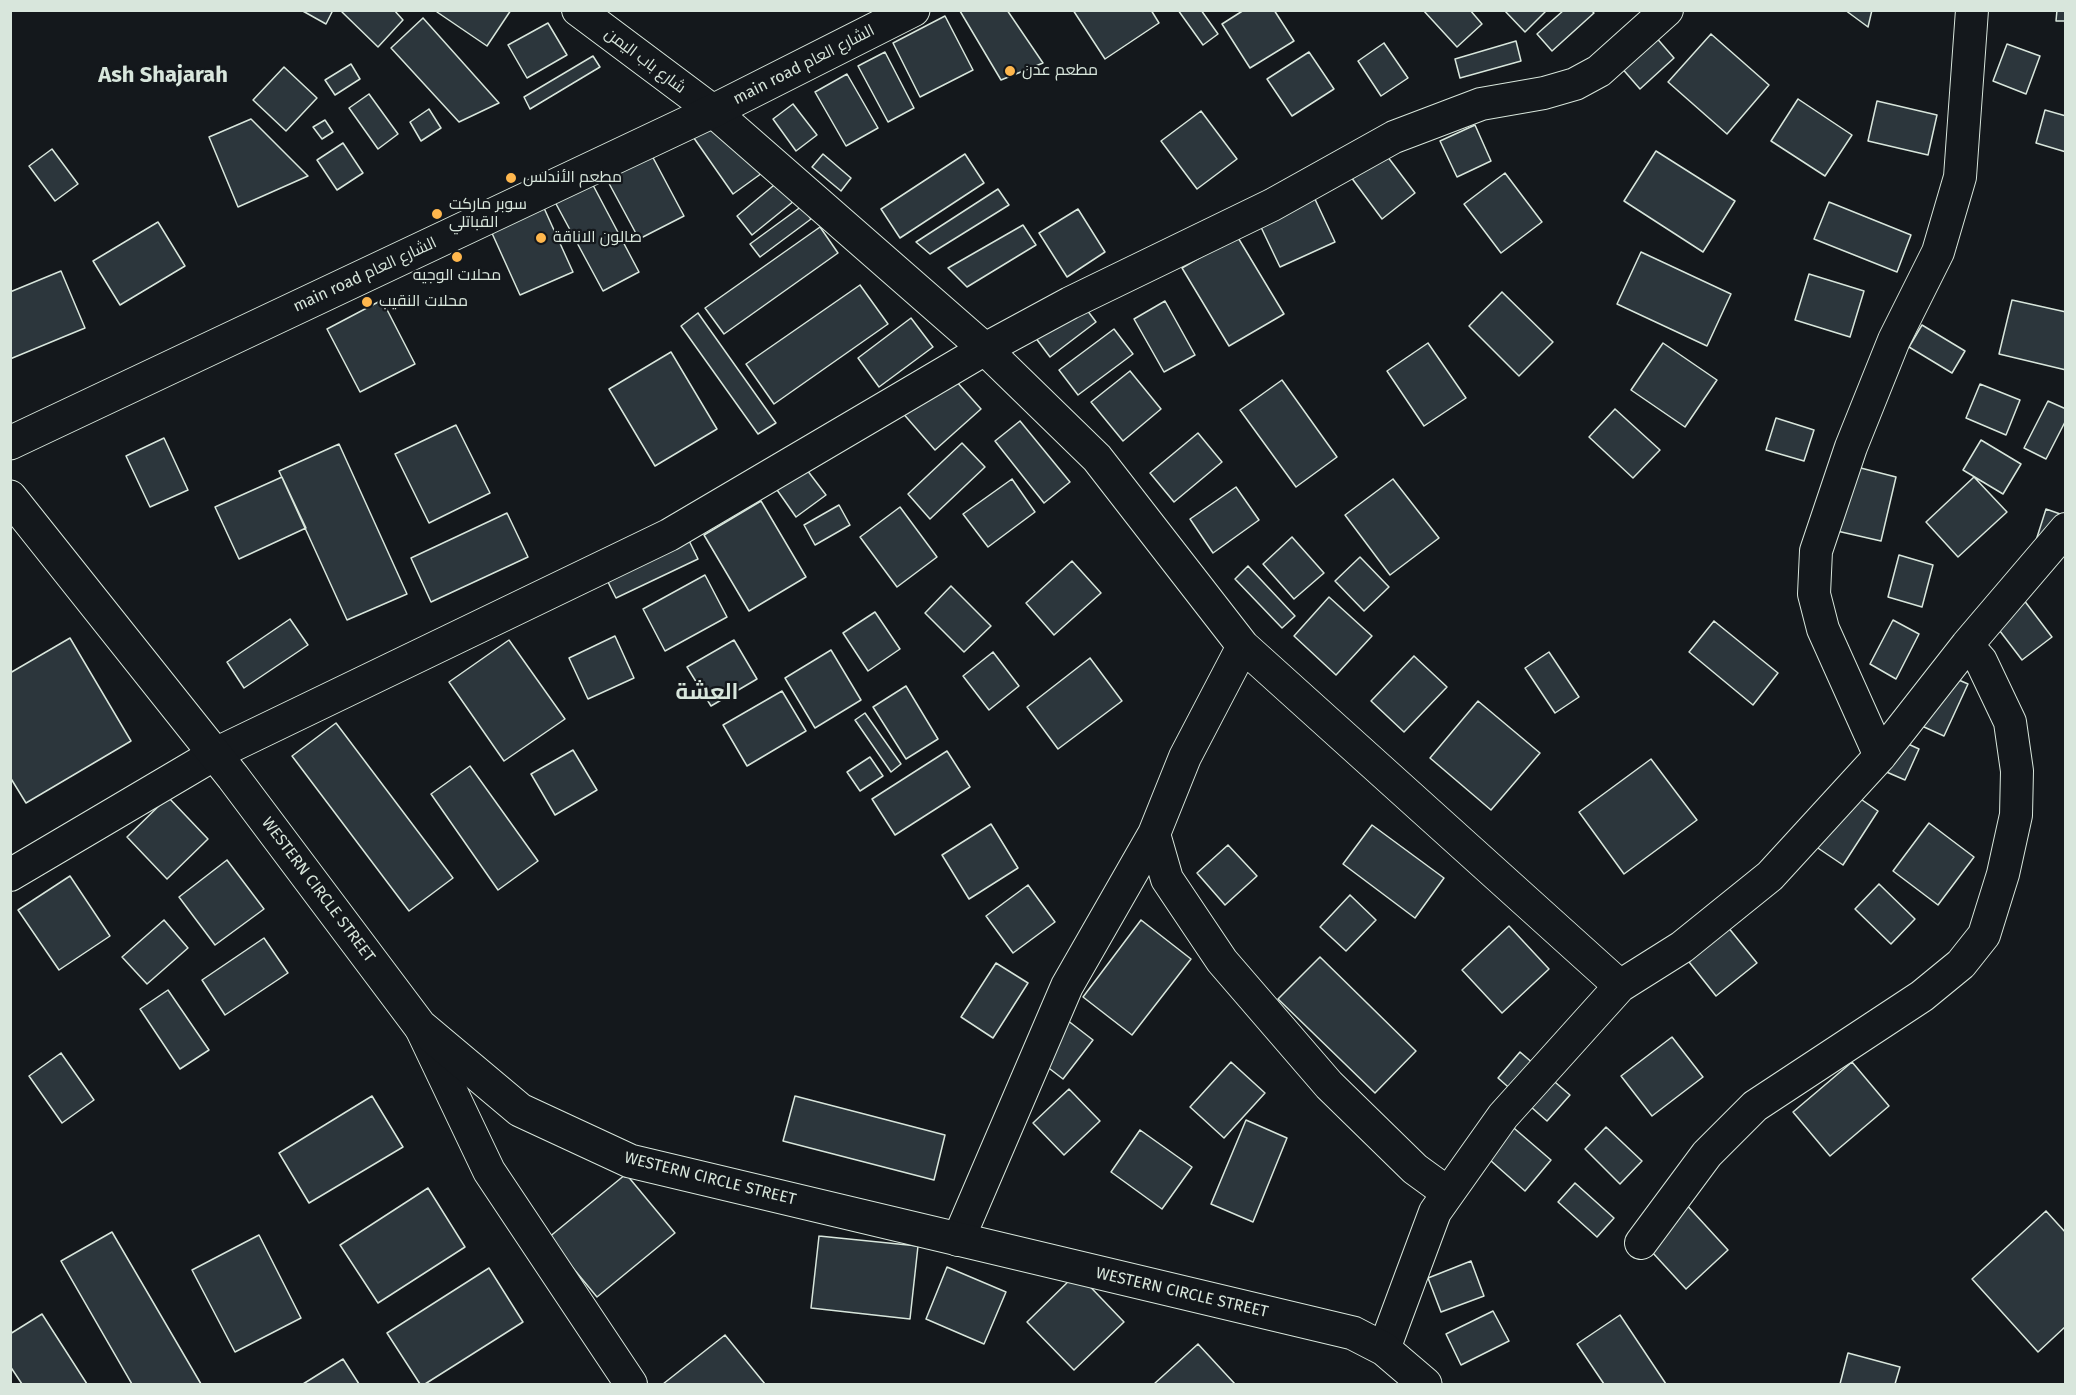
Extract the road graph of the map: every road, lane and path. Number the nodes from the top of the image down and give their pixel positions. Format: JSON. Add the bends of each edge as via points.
{"nodes":[{"id":1,"x":578,"y":10,"type":"edge"},
{"id":2,"x":913,"y":10,"type":"edge"},
{"id":3,"x":1667,"y":10,"type":"edge"},
{"id":4,"x":1972,"y":10,"type":"edge"},
{"id":5,"x":713,"y":111,"type":"junction"},
{"id":6,"x":985,"y":350,"type":"junction"},
{"id":7,"x":10,"y":443,"type":"edge"},
{"id":8,"x":10,"y":497,"type":"edge"},
{"id":9,"x":2066,"y":529,"type":"edge"},
{"id":10,"x":1967,"y":645,"type":"junction"},
{"id":11,"x":1244,"y":646,"type":"junction"},
{"id":12,"x":215,"y":754,"type":"junction"},
{"id":13,"x":1880,"y":756,"type":"junction"},
{"id":14,"x":1154,"y":834,"type":"junction"},
{"id":15,"x":10,"y":875,"type":"edge"},
{"id":16,"x":1620,"y":986,"type":"junction"},
{"id":17,"x":420,"y":1026,"type":"junction"},
{"id":18,"x":1448,"y":1193,"type":"junction"},
{"id":19,"x":958,"y":1240,"type":"junction"},
{"id":20,"x":1641,"y":1244,"type":"dead end"},
{"id":21,"x":1384,"y":1348,"type":"junction"},
{"id":22,"x":631,"y":1384,"type":"edge"},
{"id":23,"x":1425,"y":1384,"type":"edge"}],
"edges":[{"from":1,"to":5,"type":"street","name":"شارع باب اليمن"},
{"from":2,"to":5,"type":"street","name":"main road الشارع العام"},
{"from":3,"to":6,"type":"street","via":[[1599,71],[1575,84],[1453,112],[1394,137],[1272,205],[1070,303]]},
{"from":4,"to":13,"type":"street","via":[[1960,177],[1938,252],[1894,340],[1851,447],[1816,551],[1814,594],[1823,629]]},
{"from":5,"to":6,"type":"street","name":"شارع باب اليمن"},
{"from":5,"to":7,"type":"street","name":"main road الشارع العام"},
{"from":6,"to":11,"type":"street","name":"شارع باب اليمن","via":[[1097,458]]},
{"from":6,"to":12,"type":"street","via":[[669,535]]},
{"from":8,"to":12,"type":"street","name":"WESTERN CIRCLE STREET"},
{"from":9,"to":10,"type":"street"},
{"from":10,"to":13,"type":"street"},
{"from":10,"to":20,"type":"street","via":[[1981,661],[2010,722],[2017,771],[2016,814],[1984,935],[1961,964],[1922,996],[1755,1106],[1707,1154]]},
{"from":11,"to":14,"type":"street","via":[[1185,758]]},
{"from":11,"to":16,"type":"street","name":"شارع باب اليمن"},
{"from":12,"to":15,"type":"street"},
{"from":12,"to":17,"type":"street","name":"WESTERN CIRCLE STREET"},
{"from":13,"to":16,"type":"street","via":[[1770,876],[1682,947]]},
{"from":14,"to":18,"type":"street","via":[[1167,879],[1222,961],[1329,1085],[1415,1169]]},
{"from":14,"to":19,"type":"street","via":[[1067,986]]},
{"from":16,"to":18,"type":"street","via":[[1503,1116]]},
{"from":17,"to":19,"type":"street","name":"WESTERN CIRCLE STREET","via":[[520,1110],[630,1161]]},
{"from":17,"to":22,"type":"street","via":[[489,1171]]},
{"from":18,"to":21,"type":"street","via":[[1435,1212]]},
{"from":19,"to":21,"type":"street","name":"WESTERN CIRCLE STREET","via":[[1353,1333]]},
{"from":21,"to":23,"type":"street","name":"WESTERN CIRCLE STREET"}]}
